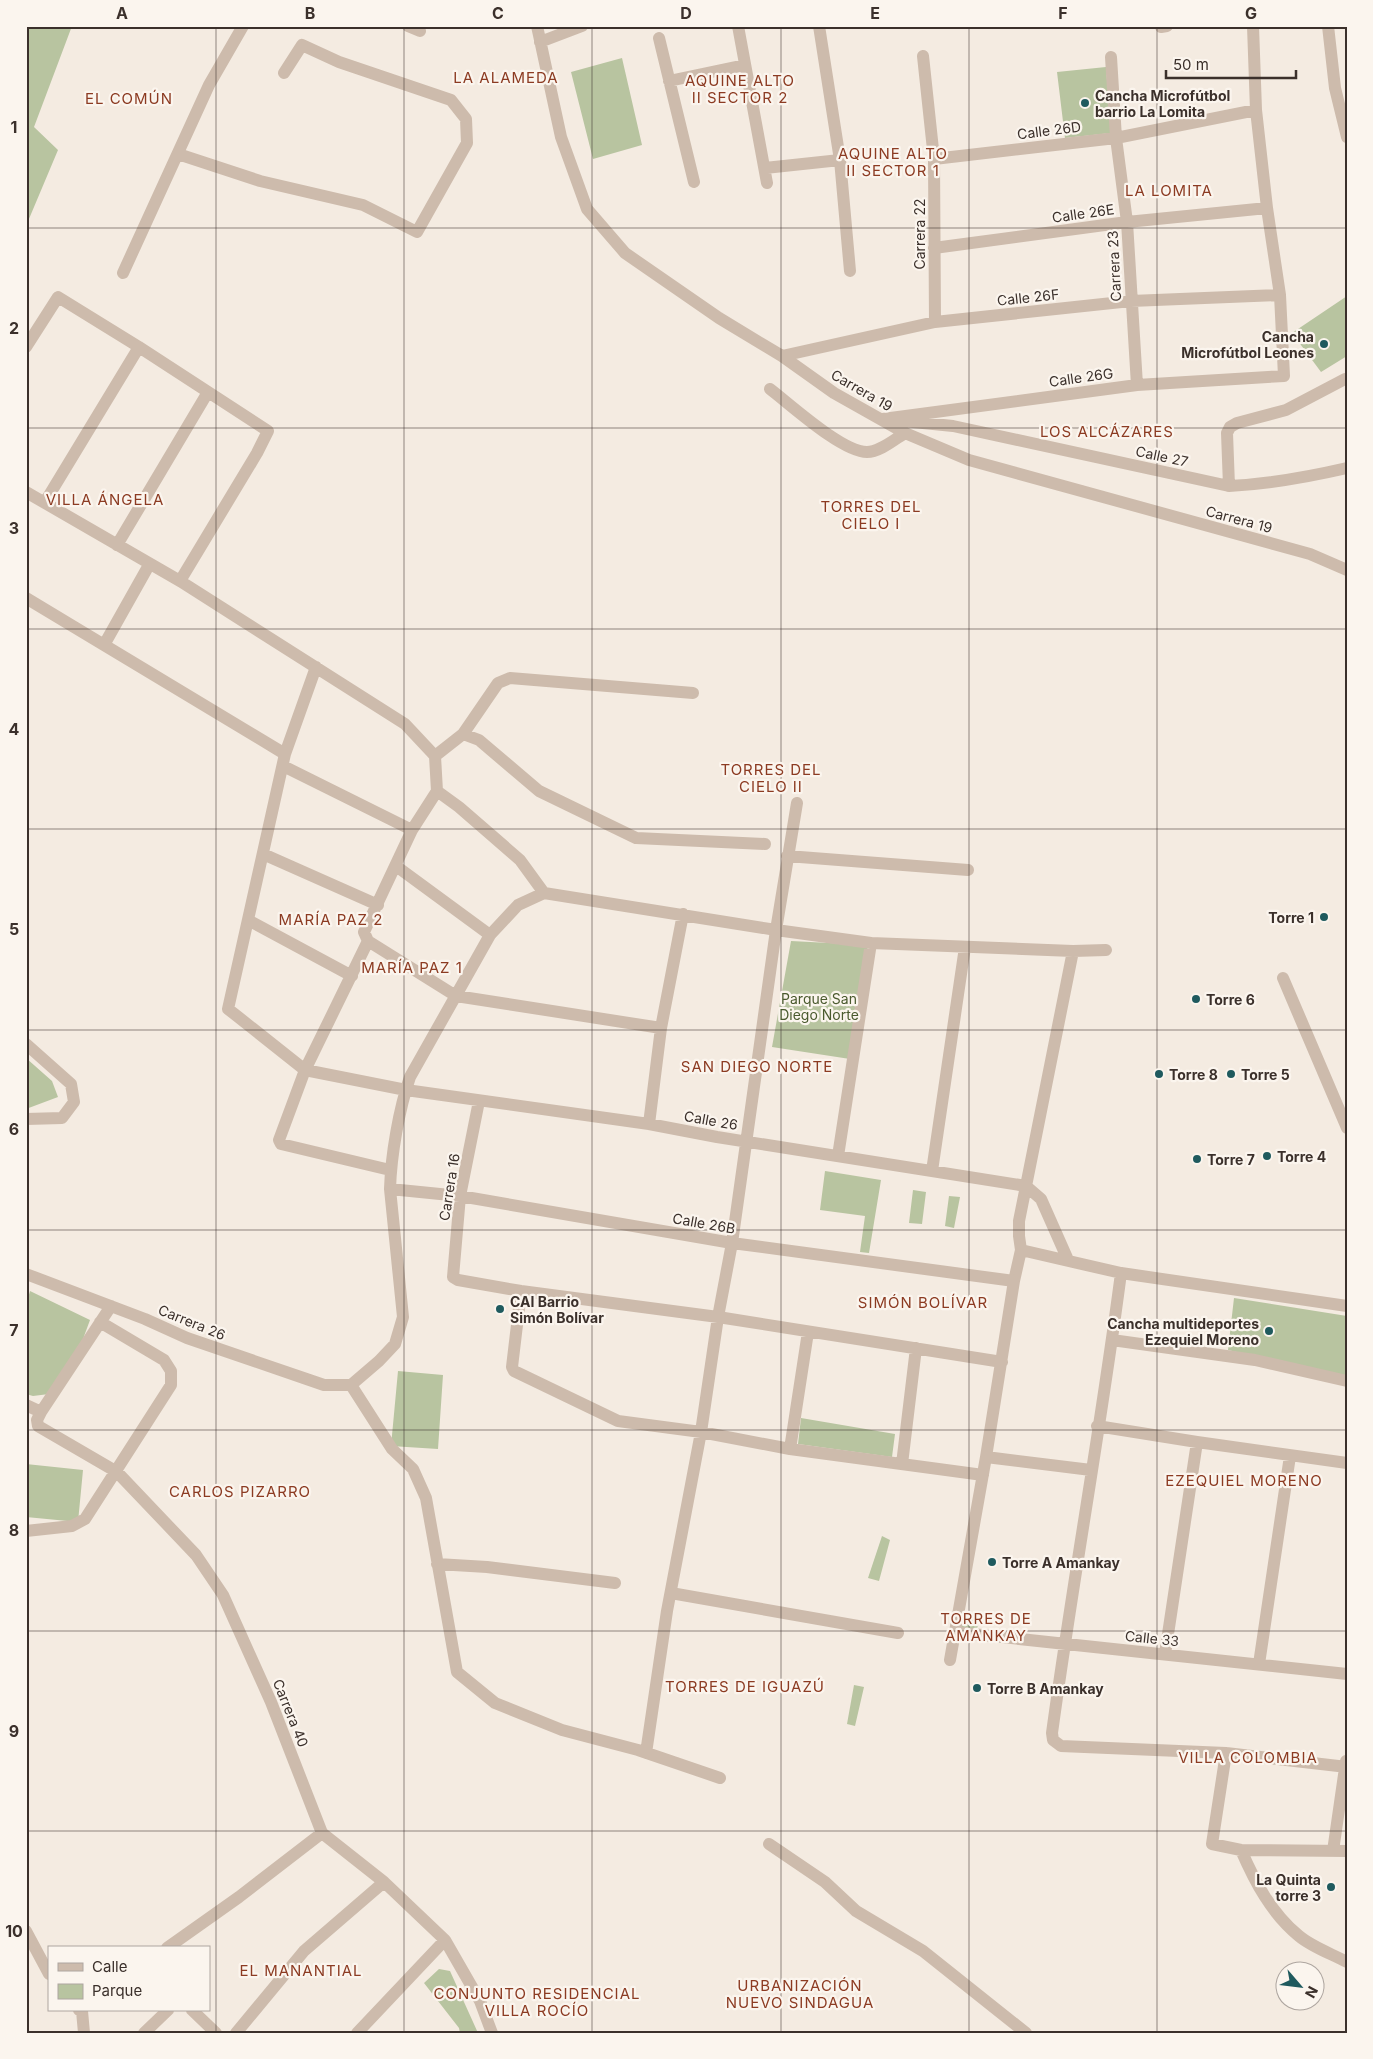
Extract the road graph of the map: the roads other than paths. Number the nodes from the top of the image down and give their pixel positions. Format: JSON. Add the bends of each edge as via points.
{"nodes":[{"id":1,"x":243,"y":26,"type":"edge"},
{"id":2,"x":537,"y":26,"type":"edge"},
{"id":3,"x":582,"y":26,"type":"edge"},
{"id":4,"x":738,"y":26,"type":"edge"},
{"id":5,"x":819,"y":26,"type":"edge"},
{"id":6,"x":1167,"y":26,"type":"edge"},
{"id":7,"x":1253,"y":26,"type":"edge"},
{"id":8,"x":1328,"y":26,"type":"edge"},
{"id":9,"x":1161,"y":27,"type":"edge"},
{"id":10,"x":659,"y":38,"type":"dead end"},
{"id":11,"x":540,"y":42,"type":"junction"},
{"id":12,"x":924,"y":56,"type":"dead end"},
{"id":13,"x":1111,"y":57,"type":"dead end"},
{"id":14,"x":745,"y":65,"type":"junction"},
{"id":15,"x":284,"y":73,"type":"dead end"},
{"id":16,"x":669,"y":81,"type":"junction"},
{"id":17,"x":1256,"y":110,"type":"junction"},
{"id":18,"x":1347,"y":137,"type":"edge"},
{"id":19,"x":1116,"y":138,"type":"junction"},
{"id":20,"x":178,"y":154,"type":"junction"},
{"id":21,"x":934,"y":159,"type":"junction"},
{"id":22,"x":840,"y":160,"type":"junction"},
{"id":23,"x":764,"y":168,"type":"junction"},
{"id":24,"x":694,"y":182,"type":"dead end"},
{"id":25,"x":767,"y":183,"type":"dead end"},
{"id":26,"x":1267,"y":208,"type":"junction"},
{"id":27,"x":1127,"y":222,"type":"junction"},
{"id":28,"x":934,"y":248,"type":"junction"},
{"id":29,"x":850,"y":271,"type":"dead end"},
{"id":30,"x":123,"y":273,"type":"dead end"},
{"id":31,"x":1280,"y":295,"type":"junction"},
{"id":32,"x":1131,"y":301,"type":"junction"},
{"id":33,"x":935,"y":322,"type":"junction"},
{"id":34,"x":26,"y":347,"type":"edge"},
{"id":35,"x":139,"y":347,"type":"junction"},
{"id":36,"x":782,"y":356,"type":"junction"},
{"id":37,"x":1345,"y":379,"type":"dead end"},
{"id":38,"x":1137,"y":385,"type":"junction"},
{"id":39,"x":770,"y":389,"type":"dead end"},
{"id":40,"x":208,"y":392,"type":"junction"},
{"id":41,"x":883,"y":419,"type":"junction"},
{"id":42,"x":905,"y":433,"type":"junction"},
{"id":43,"x":1347,"y":468,"type":"edge"},
{"id":44,"x":1229,"y":486,"type":"junction"},
{"id":45,"x":26,"y":492,"type":"edge"},
{"id":46,"x":45,"y":502,"type":"junction"},
{"id":47,"x":116,"y":545,"type":"junction"},
{"id":48,"x":149,"y":565,"type":"junction"},
{"id":49,"x":1347,"y":570,"type":"edge"},
{"id":50,"x":180,"y":581,"type":"junction"},
{"id":51,"x":26,"y":598,"type":"edge"},
{"id":52,"x":104,"y":645,"type":"junction"},
{"id":53,"x":316,"y":666,"type":"junction"},
{"id":54,"x":693,"y":693,"type":"dead end"},
{"id":55,"x":463,"y":734,"type":"junction"},
{"id":56,"x":435,"y":756,"type":"junction"},
{"id":57,"x":284,"y":760,"type":"junction"},
{"id":58,"x":437,"y":791,"type":"junction"},
{"id":59,"x":797,"y":803,"type":"dead end"},
{"id":60,"x":412,"y":830,"type":"junction"},
{"id":61,"x":765,"y":844,"type":"dead end"},
{"id":62,"x":263,"y":854,"type":"junction"},
{"id":63,"x":787,"y":856,"type":"junction"},
{"id":64,"x":396,"y":866,"type":"junction"},
{"id":65,"x":968,"y":870,"type":"dead end"},
{"id":66,"x":544,"y":892,"type":"junction"},
{"id":67,"x":378,"y":906,"type":"junction"},
{"id":68,"x":682,"y":914,"type":"junction"},
{"id":69,"x":248,"y":920,"type":"junction"},
{"id":70,"x":776,"y":930,"type":"junction"},
{"id":71,"x":490,"y":935,"type":"junction"},
{"id":72,"x":368,"y":941,"type":"junction"},
{"id":73,"x":871,"y":942,"type":"junction"},
{"id":74,"x":965,"y":946,"type":"junction"},
{"id":75,"x":1106,"y":950,"type":"dead end"},
{"id":76,"x":1073,"y":951,"type":"junction"},
{"id":77,"x":352,"y":976,"type":"junction"},
{"id":78,"x":1283,"y":978,"type":"dead end"},
{"id":79,"x":456,"y":996,"type":"junction"},
{"id":80,"x":660,"y":1028,"type":"junction"},
{"id":81,"x":26,"y":1044,"type":"edge"},
{"id":82,"x":306,"y":1070,"type":"junction"},
{"id":83,"x":406,"y":1090,"type":"junction"},
{"id":84,"x":479,"y":1101,"type":"junction"},
{"id":85,"x":26,"y":1119,"type":"edge"},
{"id":86,"x":649,"y":1124,"type":"junction"},
{"id":87,"x":1347,"y":1128,"type":"edge"},
{"id":88,"x":747,"y":1141,"type":"junction"},
{"id":89,"x":838,"y":1156,"type":"junction"},
{"id":90,"x":390,"y":1170,"type":"junction"},
{"id":91,"x":932,"y":1171,"type":"junction"},
{"id":92,"x":1026,"y":1186,"type":"junction"},
{"id":93,"x":390,"y":1189,"type":"junction"},
{"id":94,"x":460,"y":1196,"type":"junction"},
{"id":95,"x":732,"y":1243,"type":"junction"},
{"id":96,"x":1021,"y":1250,"type":"junction"},
{"id":97,"x":1068,"y":1260,"type":"junction"},
{"id":98,"x":1120,"y":1273,"type":"junction"},
{"id":99,"x":26,"y":1275,"type":"edge"},
{"id":100,"x":1014,"y":1281,"type":"junction"},
{"id":101,"x":521,"y":1291,"type":"junction"},
{"id":102,"x":110,"y":1306,"type":"junction"},
{"id":103,"x":1347,"y":1306,"type":"edge"},
{"id":104,"x":718,"y":1317,"type":"junction"},
{"id":105,"x":100,"y":1322,"type":"junction"},
{"id":106,"x":808,"y":1332,"type":"junction"},
{"id":107,"x":1112,"y":1340,"type":"junction"},
{"id":108,"x":916,"y":1348,"type":"junction"},
{"id":109,"x":1002,"y":1362,"type":"junction"},
{"id":110,"x":1347,"y":1380,"type":"edge"},
{"id":111,"x":350,"y":1385,"type":"junction"},
{"id":112,"x":26,"y":1405,"type":"edge"},
{"id":113,"x":41,"y":1412,"type":"junction"},
{"id":114,"x":1097,"y":1426,"type":"junction"},
{"id":115,"x":701,"y":1432,"type":"junction"},
{"id":116,"x":1197,"y":1442,"type":"junction"},
{"id":117,"x":790,"y":1449,"type":"junction"},
{"id":118,"x":986,"y":1456,"type":"junction"},
{"id":119,"x":1290,"y":1456,"type":"junction"},
{"id":120,"x":1347,"y":1463,"type":"edge"},
{"id":121,"x":902,"y":1464,"type":"junction"},
{"id":122,"x":1091,"y":1470,"type":"junction"},
{"id":123,"x":117,"y":1472,"type":"junction"},
{"id":124,"x":983,"y":1475,"type":"junction"},
{"id":125,"x":26,"y":1531,"type":"edge"},
{"id":126,"x":437,"y":1564,"type":"junction"},
{"id":127,"x":615,"y":1584,"type":"dead end"},
{"id":128,"x":671,"y":1593,"type":"junction"},
{"id":129,"x":954,"y":1632,"type":"junction"},
{"id":130,"x":898,"y":1633,"type":"dead end"},
{"id":131,"x":1064,"y":1644,"type":"junction"},
{"id":132,"x":1165,"y":1654,"type":"junction"},
{"id":133,"x":950,"y":1660,"type":"dead end"},
{"id":134,"x":1259,"y":1664,"type":"junction"},
{"id":135,"x":1347,"y":1674,"type":"edge"},
{"id":136,"x":646,"y":1753,"type":"junction"},
{"id":137,"x":1226,"y":1753,"type":"junction"},
{"id":138,"x":1346,"y":1764,"type":"edge"},
{"id":139,"x":720,"y":1778,"type":"dead end"},
{"id":140,"x":322,"y":1833,"type":"junction"},
{"id":141,"x":769,"y":1844,"type":"dead end"},
{"id":142,"x":1241,"y":1850,"type":"junction"},
{"id":143,"x":1333,"y":1851,"type":"junction"},
{"id":144,"x":1347,"y":1851,"type":"edge"},
{"id":145,"x":384,"y":1882,"type":"junction"},
{"id":146,"x":26,"y":1931,"type":"edge"},
{"id":147,"x":445,"y":1940,"type":"junction"},
{"id":148,"x":170,"y":1946,"type":"edge"},
{"id":149,"x":1347,"y":1962,"type":"edge"},
{"id":150,"x":48,"y":1972,"type":"edge"},
{"id":151,"x":81,"y":2012,"type":"edge"},
{"id":152,"x":166,"y":2012,"type":"edge"},
{"id":153,"x":194,"y":2012,"type":"edge"},
{"id":154,"x":84,"y":2033,"type":"edge"},
{"id":155,"x":144,"y":2033,"type":"edge"},
{"id":156,"x":216,"y":2033,"type":"edge"},
{"id":157,"x":236,"y":2033,"type":"edge"},
{"id":158,"x":357,"y":2033,"type":"edge"},
{"id":159,"x":492,"y":2033,"type":"edge"},
{"id":160,"x":1026,"y":2033,"type":"edge"}],
"edges":[{"from":1,"to":20,"type":"street","via":[[209,86]]},
{"from":2,"to":11,"type":"street","name":"Carrera 19"},
{"from":3,"to":11,"type":"street"},
{"from":4,"to":14,"type":"street"},
{"from":5,"to":22,"type":"street"},
{"from":6,"to":9,"type":"street"},
{"from":7,"to":17,"type":"street"},
{"from":8,"to":18,"type":"street","via":[[1335,88]]},
{"from":10,"to":16,"type":"street"},
{"from":11,"to":36,"type":"street","name":"Carrera 19","via":[[561,137],[587,209],[625,253],[719,318]]},
{"from":12,"to":21,"type":"street","name":"Carrera 22"},
{"from":13,"to":19,"type":"street","name":"Carrera 23"},
{"from":14,"to":16,"type":"street"},
{"from":14,"to":23,"type":"street"},
{"from":15,"to":20,"type":"street","via":[[302,45],[339,62],[451,100],[466,119],[467,143],[416,232],[363,205],[260,181]]},
{"from":16,"to":24,"type":"street"},
{"from":17,"to":19,"type":"street","name":"Calle 26D"},
{"from":17,"to":26,"type":"street"},
{"from":19,"to":21,"type":"street","name":"Calle 26D"},
{"from":19,"to":27,"type":"street","name":"Carrera 23"},
{"from":20,"to":30,"type":"street"},
{"from":21,"to":28,"type":"street","name":"Carrera 22"},
{"from":22,"to":23,"type":"street"},
{"from":22,"to":29,"type":"street"},
{"from":23,"to":25,"type":"street"},
{"from":26,"to":27,"type":"street","name":"Calle 26E"},
{"from":26,"to":31,"type":"street"},
{"from":27,"to":28,"type":"street","name":"Calle 26E"},
{"from":27,"to":32,"type":"street","name":"Carrera 23"},
{"from":28,"to":33,"type":"street","name":"Carrera 22"},
{"from":31,"to":32,"type":"street","name":"Calle 26F"},
{"from":31,"to":38,"type":"street","name":"Calle 26G","via":[[1284,376]]},
{"from":32,"to":33,"type":"street","name":"Calle 26F"},
{"from":32,"to":38,"type":"street","name":"Carrera 23"},
{"from":33,"to":36,"type":"street","name":"Calle 26F"},
{"from":34,"to":35,"type":"street","via":[[58,297]]},
{"from":35,"to":40,"type":"street"},
{"from":35,"to":46,"type":"street"},
{"from":36,"to":41,"type":"street","name":"Carrera 19","via":[[834,393]]},
{"from":37,"to":44,"type":"street","via":[[1286,410],[1230,426],[1227,434]]},
{"from":38,"to":41,"type":"street","name":"Calle 26G"},
{"from":39,"to":42,"type":"street","via":[[843,445],[858,451],[869,452],[883,447]]},
{"from":40,"to":47,"type":"street"},
{"from":40,"to":50,"type":"street","via":[[268,431]]},
{"from":41,"to":42,"type":"street","name":"Carrera 19"},
{"from":41,"to":44,"type":"street","name":"Calle 27","via":[[953,426]]},
{"from":42,"to":49,"type":"street","name":"Carrera 19","via":[[969,460],[1310,554]]},
{"from":43,"to":44,"type":"street","name":"Calle 27"},
{"from":45,"to":46,"type":"street"},
{"from":46,"to":47,"type":"street"},
{"from":47,"to":48,"type":"street"},
{"from":48,"to":50,"type":"street"},
{"from":48,"to":52,"type":"street"},
{"from":50,"to":53,"type":"street"},
{"from":51,"to":52,"type":"street"},
{"from":52,"to":57,"type":"street"},
{"from":53,"to":56,"type":"street","via":[[405,724]]},
{"from":53,"to":57,"type":"street"},
{"from":54,"to":55,"type":"street","via":[[510,678],[498,683]]},
{"from":55,"to":56,"type":"street"},
{"from":55,"to":61,"type":"street","via":[[479,740],[539,791],[636,838]]},
{"from":56,"to":58,"type":"street"},
{"from":57,"to":60,"type":"street"},
{"from":57,"to":62,"type":"street"},
{"from":58,"to":60,"type":"street"},
{"from":58,"to":66,"type":"street","via":[[520,860]]},
{"from":59,"to":63,"type":"street"},
{"from":60,"to":64,"type":"street"},
{"from":62,"to":67,"type":"street"},
{"from":62,"to":69,"type":"street"},
{"from":63,"to":65,"type":"street"},
{"from":63,"to":70,"type":"street"},
{"from":64,"to":67,"type":"street"},
{"from":64,"to":71,"type":"street"},
{"from":66,"to":68,"type":"street"},
{"from":66,"to":71,"type":"street","via":[[518,905]]},
{"from":67,"to":72,"type":"street","via":[[364,932]]},
{"from":68,"to":70,"type":"street"},
{"from":68,"to":80,"type":"street"},
{"from":69,"to":77,"type":"street"},
{"from":69,"to":82,"type":"street","via":[[228,1009]]},
{"from":70,"to":73,"type":"street"},
{"from":70,"to":88,"type":"street"},
{"from":71,"to":79,"type":"street"},
{"from":72,"to":77,"type":"street"},
{"from":72,"to":79,"type":"street"},
{"from":73,"to":74,"type":"street"},
{"from":73,"to":89,"type":"street"},
{"from":74,"to":76,"type":"street"},
{"from":74,"to":91,"type":"street"},
{"from":75,"to":76,"type":"street"},
{"from":76,"to":92,"type":"street"},
{"from":77,"to":82,"type":"street"},
{"from":78,"to":87,"type":"street"},
{"from":79,"to":80,"type":"street"},
{"from":79,"to":83,"type":"street","via":[[410,1077]]},
{"from":80,"to":86,"type":"street"},
{"from":81,"to":85,"type":"street","via":[[71,1084],[74,1102],[62,1118]]},
{"from":82,"to":83,"type":"street","name":"Calle 26"},
{"from":82,"to":90,"type":"street","via":[[280,1144]]},
{"from":83,"to":84,"type":"street","name":"Calle 26"},
{"from":83,"to":90,"type":"street"},
{"from":84,"to":86,"type":"street","name":"Calle 26"},
{"from":84,"to":94,"type":"street","name":"Carrera 16"},
{"from":86,"to":88,"type":"street","name":"Calle 26"},
{"from":88,"to":89,"type":"street","name":"Calle 26"},
{"from":88,"to":95,"type":"street"},
{"from":89,"to":91,"type":"street","name":"Calle 26"},
{"from":90,"to":93,"type":"street"},
{"from":91,"to":92,"type":"street","name":"Calle 26"},
{"from":92,"to":96,"type":"street","via":[[1019,1221]]},
{"from":92,"to":97,"type":"street","via":[[1041,1200]]},
{"from":93,"to":94,"type":"street","name":"Calle 26B"},
{"from":93,"to":111,"type":"street","via":[[404,1317],[395,1344]]},
{"from":94,"to":95,"type":"street","name":"Calle 26B"},
{"from":94,"to":101,"type":"street","name":"Carrera 16","via":[[453,1277]]},
{"from":95,"to":100,"type":"street","name":"Calle 26B"},
{"from":95,"to":104,"type":"street"},
{"from":96,"to":97,"type":"street"},
{"from":96,"to":100,"type":"street"},
{"from":97,"to":98,"type":"street"},
{"from":98,"to":103,"type":"street"},
{"from":98,"to":107,"type":"street"},
{"from":99,"to":102,"type":"street","name":"Carrera 26"},
{"from":100,"to":109,"type":"street"},
{"from":101,"to":104,"type":"street"},
{"from":101,"to":115,"type":"street","via":[[512,1367],[516,1374],[618,1421]]},
{"from":102,"to":105,"type":"street"},
{"from":102,"to":111,"type":"street","name":"Carrera 26","via":[[187,1338],[324,1385]]},
{"from":104,"to":106,"type":"street"},
{"from":104,"to":115,"type":"street"},
{"from":105,"to":113,"type":"street"},
{"from":105,"to":123,"type":"street","via":[[164,1360],[171,1371],[171,1385]]},
{"from":106,"to":108,"type":"street"},
{"from":106,"to":117,"type":"street"},
{"from":107,"to":110,"type":"street","via":[[1255,1360]]},
{"from":107,"to":114,"type":"street"},
{"from":108,"to":109,"type":"street"},
{"from":108,"to":121,"type":"street"},
{"from":109,"to":118,"type":"street"},
{"from":111,"to":126,"type":"street","via":[[392,1449],[413,1469],[426,1498]]},
{"from":112,"to":113,"type":"street"},
{"from":113,"to":123,"type":"street","name":"Carrera 40","via":[[38,1426]]},
{"from":114,"to":116,"type":"street"},
{"from":114,"to":122,"type":"street"},
{"from":115,"to":117,"type":"street"},
{"from":115,"to":128,"type":"street"},
{"from":116,"to":119,"type":"street"},
{"from":116,"to":132,"type":"street"},
{"from":117,"to":121,"type":"street"},
{"from":118,"to":122,"type":"street"},
{"from":118,"to":124,"type":"street"},
{"from":119,"to":120,"type":"street"},
{"from":119,"to":134,"type":"street"},
{"from":121,"to":124,"type":"street"},
{"from":122,"to":131,"type":"street"},
{"from":123,"to":125,"type":"street","via":[[85,1519],[72,1526]]},
{"from":123,"to":140,"type":"street","name":"Carrera 40","via":[[196,1555],[223,1595]]},
{"from":124,"to":129,"type":"street"},
{"from":126,"to":127,"type":"street"},
{"from":126,"to":136,"type":"street","via":[[457,1672],[495,1703],[562,1730]]},
{"from":128,"to":130,"type":"street"},
{"from":128,"to":136,"type":"street"},
{"from":129,"to":131,"type":"street","name":"Calle 33"},
{"from":129,"to":133,"type":"street"},
{"from":131,"to":132,"type":"street","name":"Calle 33"},
{"from":131,"to":137,"type":"street","via":[[1052,1733],[1053,1740],[1061,1746]]},
{"from":132,"to":134,"type":"street","name":"Calle 33"},
{"from":134,"to":135,"type":"street","name":"Calle 33"},
{"from":136,"to":139,"type":"street"},
{"from":137,"to":138,"type":"street"},
{"from":137,"to":142,"type":"street","via":[[1211,1840],[1214,1845]]},
{"from":138,"to":143,"type":"street"},
{"from":140,"to":145,"type":"street"},
{"from":140,"to":148,"type":"street"},
{"from":141,"to":160,"type":"street","via":[[825,1882],[856,1910],[922,1951]]},
{"from":142,"to":143,"type":"street"},
{"from":142,"to":149,"type":"street","via":[[1254,1880],[1272,1907],[1300,1936]]},
{"from":143,"to":144,"type":"street"},
{"from":145,"to":147,"type":"street"},
{"from":145,"to":157,"type":"street","via":[[304,1951]]},
{"from":146,"to":150,"type":"street"},
{"from":147,"to":158,"type":"street"},
{"from":147,"to":159,"type":"street","via":[[480,2001]]},
{"from":151,"to":154,"type":"street"},
{"from":152,"to":155,"type":"street"},
{"from":153,"to":156,"type":"street"}]}
